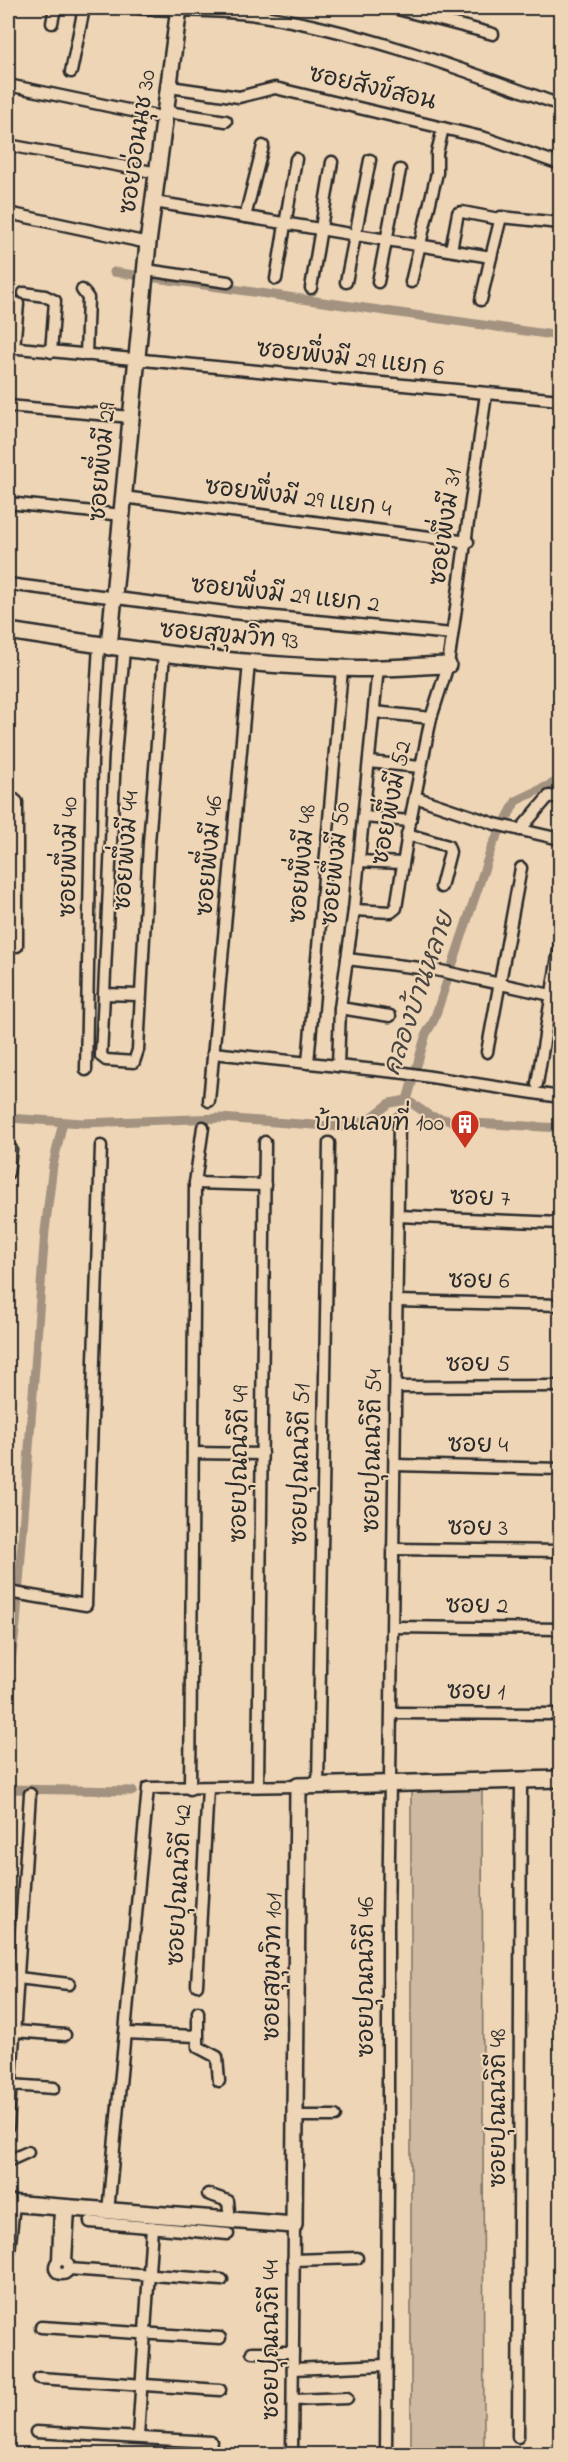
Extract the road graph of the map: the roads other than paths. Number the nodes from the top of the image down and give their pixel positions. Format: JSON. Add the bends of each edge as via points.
{"nodes":[{"id":1,"x":55,"y":8,"type":"edge"},
{"id":2,"x":84,"y":8,"type":"edge"},
{"id":3,"x":139,"y":8,"type":"edge"},
{"id":4,"x":394,"y":8,"type":"edge"},
{"id":5,"x":179,"y":10,"type":"edge"},
{"id":6,"x":432,"y":12,"type":"edge"},
{"id":7,"x":52,"y":23,"type":"dead end"},
{"id":8,"x":493,"y":34,"type":"dead end"},
{"id":9,"x":71,"y":72,"type":"dead end"},
{"id":10,"x":8,"y":85,"type":"edge"},
{"id":11,"x":170,"y":87,"type":"junction"},
{"id":12,"x":561,"y":105,"type":"edge"},
{"id":13,"x":166,"y":115,"type":"junction"},
{"id":14,"x":226,"y":121,"type":"dead end"},
{"id":15,"x":443,"y":128,"type":"junction"},
{"id":16,"x":8,"y":145,"type":"edge"},
{"id":17,"x":262,"y":146,"type":"dead end"},
{"id":18,"x":296,"y":159,"type":"dead end"},
{"id":19,"x":370,"y":160,"type":"dead end"},
{"id":20,"x":332,"y":162,"type":"dead end"},
{"id":21,"x":561,"y":164,"type":"edge"},
{"id":22,"x":400,"y":170,"type":"dead end"},
{"id":23,"x":158,"y":173,"type":"junction"},
{"id":24,"x":154,"y":202,"type":"junction"},
{"id":25,"x":8,"y":213,"type":"edge"},
{"id":26,"x":245,"y":217,"type":"junction"},
{"id":27,"x":499,"y":219,"type":"junction"},
{"id":28,"x":284,"y":223,"type":"junction"},
{"id":29,"x":561,"y":223,"type":"edge"},
{"id":30,"x":319,"y":228,"type":"junction"},
{"id":31,"x":355,"y":234,"type":"junction"},
{"id":32,"x":387,"y":239,"type":"junction"},
{"id":33,"x":148,"y":243,"type":"junction"},
{"id":34,"x":419,"y":245,"type":"junction"},
{"id":35,"x":451,"y":250,"type":"junction"},
{"id":36,"x":491,"y":257,"type":"junction"},
{"id":37,"x":145,"y":275,"type":"junction"},
{"id":38,"x":276,"y":279,"type":"dead end"},
{"id":39,"x":228,"y":282,"type":"dead end"},
{"id":40,"x":346,"y":282,"type":"dead end"},
{"id":41,"x":378,"y":282,"type":"dead end"},
{"id":42,"x":411,"y":282,"type":"dead end"},
{"id":43,"x":310,"y":288,"type":"dead end"},
{"id":44,"x":82,"y":290,"type":"dead end"},
{"id":45,"x":24,"y":293,"type":"dead end"},
{"id":46,"x":8,"y":300,"type":"edge"},
{"id":47,"x":481,"y":300,"type":"dead end"},
{"id":48,"x":11,"y":347,"type":"edge"},
{"id":49,"x":51,"y":352,"type":"junction"},
{"id":50,"x":86,"y":355,"type":"junction"},
{"id":51,"x":136,"y":361,"type":"junction"},
{"id":52,"x":486,"y":394,"type":"junction"},
{"id":53,"x":561,"y":400,"type":"edge"},
{"id":54,"x":8,"y":406,"type":"edge"},
{"id":55,"x":131,"y":417,"type":"junction"},
{"id":56,"x":123,"y":497,"type":"junction"},
{"id":57,"x":8,"y":503,"type":"edge"},
{"id":58,"x":122,"y":515,"type":"junction"},
{"id":59,"x":468,"y":542,"type":"junction"},
{"id":60,"x":8,"y":584,"type":"edge"},
{"id":61,"x":114,"y":598,"type":"junction"},
{"id":62,"x":8,"y":631,"type":"edge"},
{"id":63,"x":452,"y":634,"type":"junction"},
{"id":64,"x":111,"y":647,"type":"junction"},
{"id":65,"x":164,"y":655,"type":"junction"},
{"id":66,"x":249,"y":663,"type":"junction"},
{"id":67,"x":448,"y":664,"type":"junction"},
{"id":68,"x":378,"y":667,"type":"junction"},
{"id":69,"x":342,"y":669,"type":"junction"},
{"id":70,"x":374,"y":712,"type":"junction"},
{"id":71,"x":431,"y":718,"type":"junction"},
{"id":72,"x":369,"y":762,"type":"junction"},
{"id":73,"x":420,"y":767,"type":"junction"},
{"id":74,"x":8,"y":794,"type":"edge"},
{"id":75,"x":415,"y":797,"type":"junction"},
{"id":76,"x":561,"y":798,"type":"edge"},
{"id":77,"x":363,"y":817,"type":"junction"},
{"id":78,"x":410,"y":821,"type":"junction"},
{"id":79,"x":520,"y":830,"type":"junction"},
{"id":80,"x":407,"y":834,"type":"junction"},
{"id":81,"x":561,"y":839,"type":"edge"},
{"id":82,"x":359,"y":861,"type":"junction"},
{"id":83,"x":402,"y":863,"type":"junction"},
{"id":84,"x":521,"y":868,"type":"dead end"},
{"id":85,"x":441,"y":886,"type":"dead end"},
{"id":86,"x":354,"y":910,"type":"junction"},
{"id":87,"x":561,"y":944,"type":"edge"},
{"id":88,"x":17,"y":946,"type":"dead end"},
{"id":89,"x":346,"y":959,"type":"junction"},
{"id":90,"x":497,"y":985,"type":"junction"},
{"id":91,"x":104,"y":994,"type":"junction"},
{"id":92,"x":140,"y":995,"type":"junction"},
{"id":93,"x":555,"y":996,"type":"edge"},
{"id":94,"x":340,"y":1008,"type":"junction"},
{"id":95,"x":390,"y":1016,"type":"dead end"},
{"id":96,"x":487,"y":1052,"type":"dead end"},
{"id":97,"x":213,"y":1053,"type":"junction"},
{"id":98,"x":308,"y":1062,"type":"junction"},
{"id":99,"x":338,"y":1066,"type":"junction"},
{"id":100,"x":86,"y":1070,"type":"dead end"},
{"id":101,"x":537,"y":1084,"type":"dead end"},
{"id":102,"x":561,"y":1097,"type":"edge"},
{"id":103,"x":209,"y":1101,"type":"dead end"},
{"id":104,"x":399,"y":1119,"type":"dead end"},
{"id":105,"x":203,"y":1127,"type":"dead end"},
{"id":106,"x":265,"y":1142,"type":"dead end"},
{"id":107,"x":329,"y":1143,"type":"dead end"},
{"id":108,"x":101,"y":1146,"type":"dead end"},
{"id":109,"x":11,"y":1149,"type":"dead end"},
{"id":110,"x":8,"y":1173,"type":"edge"},
{"id":111,"x":195,"y":1183,"type":"junction"},
{"id":112,"x":265,"y":1185,"type":"junction"},
{"id":113,"x":398,"y":1216,"type":"junction"},
{"id":114,"x":561,"y":1223,"type":"edge"},
{"id":115,"x":397,"y":1301,"type":"junction"},
{"id":116,"x":561,"y":1305,"type":"edge"},
{"id":117,"x":561,"y":1386,"type":"edge"},
{"id":118,"x":396,"y":1387,"type":"junction"},
{"id":119,"x":193,"y":1453,"type":"junction"},
{"id":120,"x":262,"y":1454,"type":"junction"},
{"id":121,"x":395,"y":1465,"type":"junction"},
{"id":122,"x":561,"y":1468,"type":"edge"},
{"id":123,"x":394,"y":1549,"type":"junction"},
{"id":124,"x":561,"y":1551,"type":"edge"},
{"id":125,"x":10,"y":1592,"type":"edge"},
{"id":126,"x":393,"y":1627,"type":"junction"},
{"id":127,"x":561,"y":1629,"type":"edge"},
{"id":128,"x":392,"y":1713,"type":"junction"},
{"id":129,"x":561,"y":1714,"type":"edge"},
{"id":130,"x":521,"y":1779,"type":"junction"},
{"id":131,"x":561,"y":1779,"type":"edge"},
{"id":132,"x":391,"y":1783,"type":"junction"},
{"id":133,"x":298,"y":1785,"type":"junction"},
{"id":134,"x":318,"y":1785,"type":"junction"},
{"id":135,"x":258,"y":1786,"type":"junction"},
{"id":136,"x":208,"y":1788,"type":"junction"},
{"id":137,"x":190,"y":1789,"type":"junction"},
{"id":138,"x":30,"y":1794,"type":"dead end"},
{"id":139,"x":18,"y":1978,"type":"junction"},
{"id":140,"x":69,"y":1984,"type":"dead end"},
{"id":141,"x":197,"y":1985,"type":"dead end"},
{"id":142,"x":198,"y":2012,"type":"dead end"},
{"id":143,"x":14,"y":2031,"type":"junction"},
{"id":144,"x":125,"y":2033,"type":"junction"},
{"id":145,"x":65,"y":2035,"type":"dead end"},
{"id":146,"x":196,"y":2036,"type":"junction"},
{"id":147,"x":219,"y":2080,"type":"dead end"},
{"id":148,"x":11,"y":2085,"type":"junction"},
{"id":149,"x":54,"y":2088,"type":"dead end"},
{"id":150,"x":294,"y":2116,"type":"junction"},
{"id":151,"x":334,"y":2116,"type":"dead end"},
{"id":152,"x":8,"y":2126,"type":"edge"},
{"id":153,"x":28,"y":2152,"type":"dead end"},
{"id":154,"x":8,"y":2161,"type":"edge"},
{"id":155,"x":208,"y":2194,"type":"dead end"},
{"id":156,"x":11,"y":2204,"type":"edge"},
{"id":157,"x":64,"y":2208,"type":"junction"},
{"id":158,"x":108,"y":2212,"type":"junction"},
{"id":159,"x":90,"y":2222,"type":"dead end"},
{"id":160,"x":294,"y":2225,"type":"junction"},
{"id":161,"x":229,"y":2227,"type":"junction"},
{"id":162,"x":152,"y":2228,"type":"junction"},
{"id":163,"x":357,"y":2258,"type":"dead end"},
{"id":164,"x":293,"y":2260,"type":"junction"},
{"id":165,"x":8,"y":2262,"type":"edge"},
{"id":166,"x":149,"y":2275,"type":"junction"},
{"id":167,"x":222,"y":2280,"type":"dead end"},
{"id":168,"x":41,"y":2326,"type":"dead end"},
{"id":169,"x":145,"y":2334,"type":"junction"},
{"id":170,"x":220,"y":2338,"type":"dead end"},
{"id":171,"x":252,"y":2352,"type":"dead end"},
{"id":172,"x":293,"y":2352,"type":"junction"},
{"id":173,"x":385,"y":2365,"type":"junction"},
{"id":174,"x":293,"y":2369,"type":"junction"},
{"id":175,"x":39,"y":2378,"type":"dead end"},
{"id":176,"x":142,"y":2385,"type":"junction"},
{"id":177,"x":220,"y":2390,"type":"dead end"},
{"id":178,"x":347,"y":2398,"type":"dead end"},
{"id":179,"x":293,"y":2400,"type":"junction"},
{"id":180,"x":36,"y":2432,"type":"dead end"},
{"id":181,"x":138,"y":2436,"type":"junction"},
{"id":182,"x":518,"y":2437,"type":"dead end"},
{"id":183,"x":211,"y":2442,"type":"dead end"},
{"id":184,"x":292,"y":2454,"type":"edge"},
{"id":185,"x":386,"y":2454,"type":"edge"}],
"edges":[{"from":1,"to":7,"type":"street"},
{"from":2,"to":9,"type":"street"},
{"from":3,"to":5,"type":"street"},
{"from":4,"to":6,"type":"street"},
{"from":5,"to":11,"type":"street","name":"ซอยอ่อนนุช 30"},
{"from":5,"to":12,"type":"street","via":[[290,22],[408,51]]},
{"from":6,"to":8,"type":"street"},
{"from":10,"to":13,"type":"street"},
{"from":11,"to":13,"type":"street","name":"ซอยอ่อนนุช 30"},
{"from":11,"to":15,"type":"street","name":"ซอยสังข์สอน","via":[[239,97],[275,88]]},
{"from":13,"to":14,"type":"street"},
{"from":13,"to":23,"type":"street","name":"ซอยอ่อนนุช 30"},
{"from":15,"to":21,"type":"street","name":"ซอยสังข์สอน"},
{"from":15,"to":34,"type":"street","via":[[437,173]]},
{"from":16,"to":23,"type":"street"},
{"from":17,"to":26,"type":"street"},
{"from":18,"to":28,"type":"street"},
{"from":19,"to":31,"type":"street"},
{"from":20,"to":30,"type":"street"},
{"from":22,"to":32,"type":"street"},
{"from":23,"to":24,"type":"street","name":"ซอยอ่อนนุช 30"},
{"from":24,"to":26,"type":"street"},
{"from":24,"to":33,"type":"street","name":"ซอยอ่อนนุช 30"},
{"from":25,"to":33,"type":"street"},
{"from":26,"to":28,"type":"street"},
{"from":27,"to":29,"type":"street","via":[[504,216]]},
{"from":27,"to":35,"type":"street","via":[[458,213]]},
{"from":27,"to":36,"type":"street"},
{"from":28,"to":30,"type":"street"},
{"from":28,"to":38,"type":"street"},
{"from":30,"to":31,"type":"street"},
{"from":30,"to":43,"type":"street"},
{"from":31,"to":32,"type":"street"},
{"from":31,"to":40,"type":"street"},
{"from":32,"to":34,"type":"street"},
{"from":32,"to":41,"type":"street"},
{"from":33,"to":37,"type":"street","name":"ซอยอ่อนนุช 30"},
{"from":34,"to":35,"type":"street"},
{"from":34,"to":42,"type":"street"},
{"from":35,"to":36,"type":"street"},
{"from":36,"to":47,"type":"street"},
{"from":37,"to":39,"type":"street"},
{"from":37,"to":51,"type":"street","name":"ซอยพึ่งมี 29"},
{"from":44,"to":50,"type":"street","via":[[88,298]]},
{"from":45,"to":49,"type":"street","via":[[55,301]]},
{"from":46,"to":48,"type":"street","via":[[18,304]]},
{"from":48,"to":49,"type":"street","name":"ซอยพึ่งมี 29 แยก 6"},
{"from":49,"to":50,"type":"street","name":"ซอยพึ่งมี 29 แยก 6"},
{"from":50,"to":51,"type":"street","name":"ซอยพึ่งมี 29 แยก 6"},
{"from":51,"to":52,"type":"street","name":"ซอยพึ่งมี 29 แยก 6"},
{"from":51,"to":55,"type":"street","name":"ซอยพึ่งมี 29"},
{"from":52,"to":53,"type":"street","name":"ซอยพึ่งมี 29 แยก 6"},
{"from":52,"to":59,"type":"street","name":"ซอยพึ่งมี 31"},
{"from":54,"to":55,"type":"street"},
{"from":55,"to":56,"type":"street","name":"ซอยพึ่งมี 29"},
{"from":56,"to":58,"type":"street","name":"ซอยพึ่งมี 29"},
{"from":56,"to":59,"type":"street","name":"ซอยพึ่งมี 29 แยก 4"},
{"from":57,"to":58,"type":"street"},
{"from":58,"to":61,"type":"street","name":"ซอยพึ่งมี 29"},
{"from":59,"to":63,"type":"street","name":"ซอยพึ่งมี 31"},
{"from":60,"to":61,"type":"street","name":"ซอยพึ่งมี 29 แยก 2"},
{"from":61,"to":63,"type":"street","name":"ซอยพึ่งมี 29 แยก 2"},
{"from":61,"to":64,"type":"street","name":"ซอยพึ่งมี 29"},
{"from":62,"to":64,"type":"street","name":"ซอยสุขุมวิท 93"},
{"from":63,"to":67,"type":"street","name":"ซอยพึ่งมี 31"},
{"from":64,"to":65,"type":"street","name":"ซอยสุขุมวิท 93"},
{"from":64,"to":91,"type":"street","via":[[115,756]]},
{"from":64,"to":100,"type":"street","name":"ซอยพึ่งมี 40","via":[[92,761]]},
{"from":65,"to":66,"type":"street","name":"ซอยสุขุมวิท 93"},
{"from":65,"to":92,"type":"street","name":"ซอยพึ่งมี 44"},
{"from":66,"to":69,"type":"street","name":"ซอยสุขุมวิท 93"},
{"from":66,"to":97,"type":"street","name":"ซอยพึ่งมี 46"},
{"from":67,"to":68,"type":"street","name":"ซอยสุขุมวิท 93"},
{"from":67,"to":71,"type":"street","name":"ซอยพึ่งมี 52"},
{"from":68,"to":69,"type":"street","name":"ซอยสุขุมวิท 93"},
{"from":68,"to":70,"type":"street","name":"ซอยพึ่งมี 50"},
{"from":69,"to":98,"type":"street","name":"ซอยพึ่งมี 48"},
{"from":70,"to":71,"type":"street"},
{"from":70,"to":72,"type":"street","name":"ซอยพึ่งมี 50"},
{"from":71,"to":73,"type":"street","name":"ซอยพึ่งมี 52"},
{"from":72,"to":73,"type":"street"},
{"from":72,"to":77,"type":"street","name":"ซอยพึ่งมี 50"},
{"from":73,"to":75,"type":"street","name":"ซอยพึ่งมี 52"},
{"from":74,"to":88,"type":"street","via":[[17,802]]},
{"from":75,"to":78,"type":"street","name":"ซอยพึ่งมี 52"},
{"from":75,"to":79,"type":"street"},
{"from":76,"to":79,"type":"street","via":[[549,796]]},
{"from":77,"to":78,"type":"street"},
{"from":77,"to":82,"type":"street","name":"ซอยพึ่งมี 50"},
{"from":78,"to":80,"type":"street","name":"ซอยพึ่งมี 52"},
{"from":79,"to":81,"type":"street"},
{"from":80,"to":83,"type":"street","name":"ซอยพึ่งมี 52"},
{"from":80,"to":85,"type":"street","via":[[448,846],[450,852]]},
{"from":82,"to":83,"type":"street"},
{"from":82,"to":86,"type":"street","name":"ซอยพึ่งมี 50"},
{"from":83,"to":86,"type":"street","name":"ซอยพึ่งมี 52","via":[[394,911]]},
{"from":84,"to":90,"type":"street"},
{"from":86,"to":89,"type":"street","name":"ซอยพึ่งมี 50"},
{"from":87,"to":93,"type":"street"},
{"from":89,"to":90,"type":"street","via":[[436,970]]},
{"from":89,"to":94,"type":"street","name":"ซอยพึ่งมี 50"},
{"from":90,"to":93,"type":"street"},
{"from":90,"to":96,"type":"street"},
{"from":91,"to":92,"type":"street"},
{"from":91,"to":92,"type":"street","name":"ซอยพึ่งมี 44","via":[[102,1058],[135,1062]]},
{"from":93,"to":101,"type":"street"},
{"from":94,"to":95,"type":"street"},
{"from":94,"to":99,"type":"street","name":"ซอยพึ่งมี 50"},
{"from":97,"to":98,"type":"street"},
{"from":97,"to":103,"type":"street","name":"ซอยพึ่งมี 46"},
{"from":98,"to":99,"type":"street"},
{"from":99,"to":102,"type":"street"},
{"from":104,"to":113,"type":"street","name":"ซอยปุณณวิถี 54"},
{"from":105,"to":111,"type":"street","name":"ซอยปุณณวิถี 49"},
{"from":106,"to":112,"type":"street","name":"ซอยปุณณวิถี 49"},
{"from":107,"to":134,"type":"street","name":"ซอยปุณณวิถี 51"},
{"from":108,"to":125,"type":"street","via":[[86,1605]]},
{"from":109,"to":110,"type":"street"},
{"from":111,"to":112,"type":"street"},
{"from":111,"to":119,"type":"street","name":"ซอยปุณณวิถี 49"},
{"from":112,"to":120,"type":"street","name":"ซอยปุณณวิถี 49"},
{"from":113,"to":114,"type":"street","name":"ซอย 7"},
{"from":113,"to":115,"type":"street","name":"ซอยปุณณวิถี 54"},
{"from":115,"to":116,"type":"street","name":"ซอย 6"},
{"from":115,"to":118,"type":"street","name":"ซอยปุณณวิถี 54"},
{"from":117,"to":118,"type":"street","name":"ซอย 5"},
{"from":118,"to":121,"type":"street","name":"ซอยปุณณวิถี 54"},
{"from":119,"to":120,"type":"street"},
{"from":119,"to":137,"type":"street","name":"ซอยปุณณวิถี 49"},
{"from":120,"to":135,"type":"street","name":"ซอยปุณณวิถี 49"},
{"from":121,"to":122,"type":"street","name":"ซอย 4"},
{"from":121,"to":123,"type":"street","name":"ซอยปุณณวิถี 54"},
{"from":123,"to":124,"type":"street","name":"ซอย 3"},
{"from":123,"to":126,"type":"street","name":"ซอยปุณณวิถี 54"},
{"from":126,"to":127,"type":"street","name":"ซอย 2"},
{"from":126,"to":128,"type":"street","name":"ซอยปุณณวิถี 54"},
{"from":128,"to":129,"type":"street","name":"ซอย 1"},
{"from":128,"to":132,"type":"street","name":"ซอยปุณณวิถี 54"},
{"from":130,"to":131,"type":"street"},
{"from":130,"to":132,"type":"street"},
{"from":130,"to":182,"type":"street","name":"ซอยปุณณวิถี 48"},
{"from":132,"to":134,"type":"street"},
{"from":132,"to":173,"type":"street","name":"ซอยปุณณวิถี 46"},
{"from":133,"to":134,"type":"street"},
{"from":133,"to":135,"type":"street"},
{"from":133,"to":150,"type":"street","name":"ซอยสุขุมวิท 101"},
{"from":135,"to":136,"type":"street"},
{"from":136,"to":137,"type":"street"},
{"from":136,"to":141,"type":"street","name":"ซอยปุณณวิถี 42"},
{"from":137,"to":144,"type":"street","via":[[148,1788]]},
{"from":138,"to":139,"type":"street"},
{"from":139,"to":140,"type":"street"},
{"from":139,"to":143,"type":"street"},
{"from":142,"to":146,"type":"street"},
{"from":143,"to":145,"type":"street"},
{"from":143,"to":148,"type":"street"},
{"from":144,"to":146,"type":"street"},
{"from":144,"to":158,"type":"street"},
{"from":146,"to":147,"type":"street","via":[[198,2048],[214,2054],[219,2061]]},
{"from":148,"to":149,"type":"street"},
{"from":148,"to":152,"type":"street"},
{"from":150,"to":151,"type":"street"},
{"from":150,"to":160,"type":"street","name":"ซอยสุขุมวิท 101"},
{"from":153,"to":154,"type":"street"},
{"from":155,"to":161,"type":"street","via":[[228,2201]]},
{"from":156,"to":157,"type":"street"},
{"from":156,"to":165,"type":"street"},
{"from":157,"to":158,"type":"street"},
{"from":157,"to":166,"type":"street","via":[[64,2263]]},
{"from":158,"to":161,"type":"street"},
{"from":159,"to":162,"type":"street"},
{"from":160,"to":161,"type":"street"},
{"from":160,"to":164,"type":"street","name":"ซอยปุณณวิถี 44"},
{"from":161,"to":162,"type":"street"},
{"from":162,"to":166,"type":"street"},
{"from":163,"to":164,"type":"street"},
{"from":164,"to":172,"type":"street","name":"ซอยปุณณวิถี 44"},
{"from":166,"to":167,"type":"street"},
{"from":166,"to":169,"type":"street"},
{"from":168,"to":169,"type":"street"},
{"from":169,"to":170,"type":"street"},
{"from":169,"to":176,"type":"street"},
{"from":171,"to":172,"type":"street"},
{"from":172,"to":174,"type":"street","name":"ซอยปุณณวิถี 44"},
{"from":173,"to":174,"type":"street"},
{"from":173,"to":185,"type":"street","name":"ซอยปุณณวิถี 46"},
{"from":174,"to":179,"type":"street","name":"ซอยปุณณวิถี 44"},
{"from":175,"to":176,"type":"street"},
{"from":176,"to":177,"type":"street"},
{"from":176,"to":181,"type":"street"},
{"from":178,"to":179,"type":"street"},
{"from":179,"to":184,"type":"street","name":"ซอยปุณณวิถี 44"},
{"from":180,"to":181,"type":"street"},
{"from":181,"to":183,"type":"street"}]}
